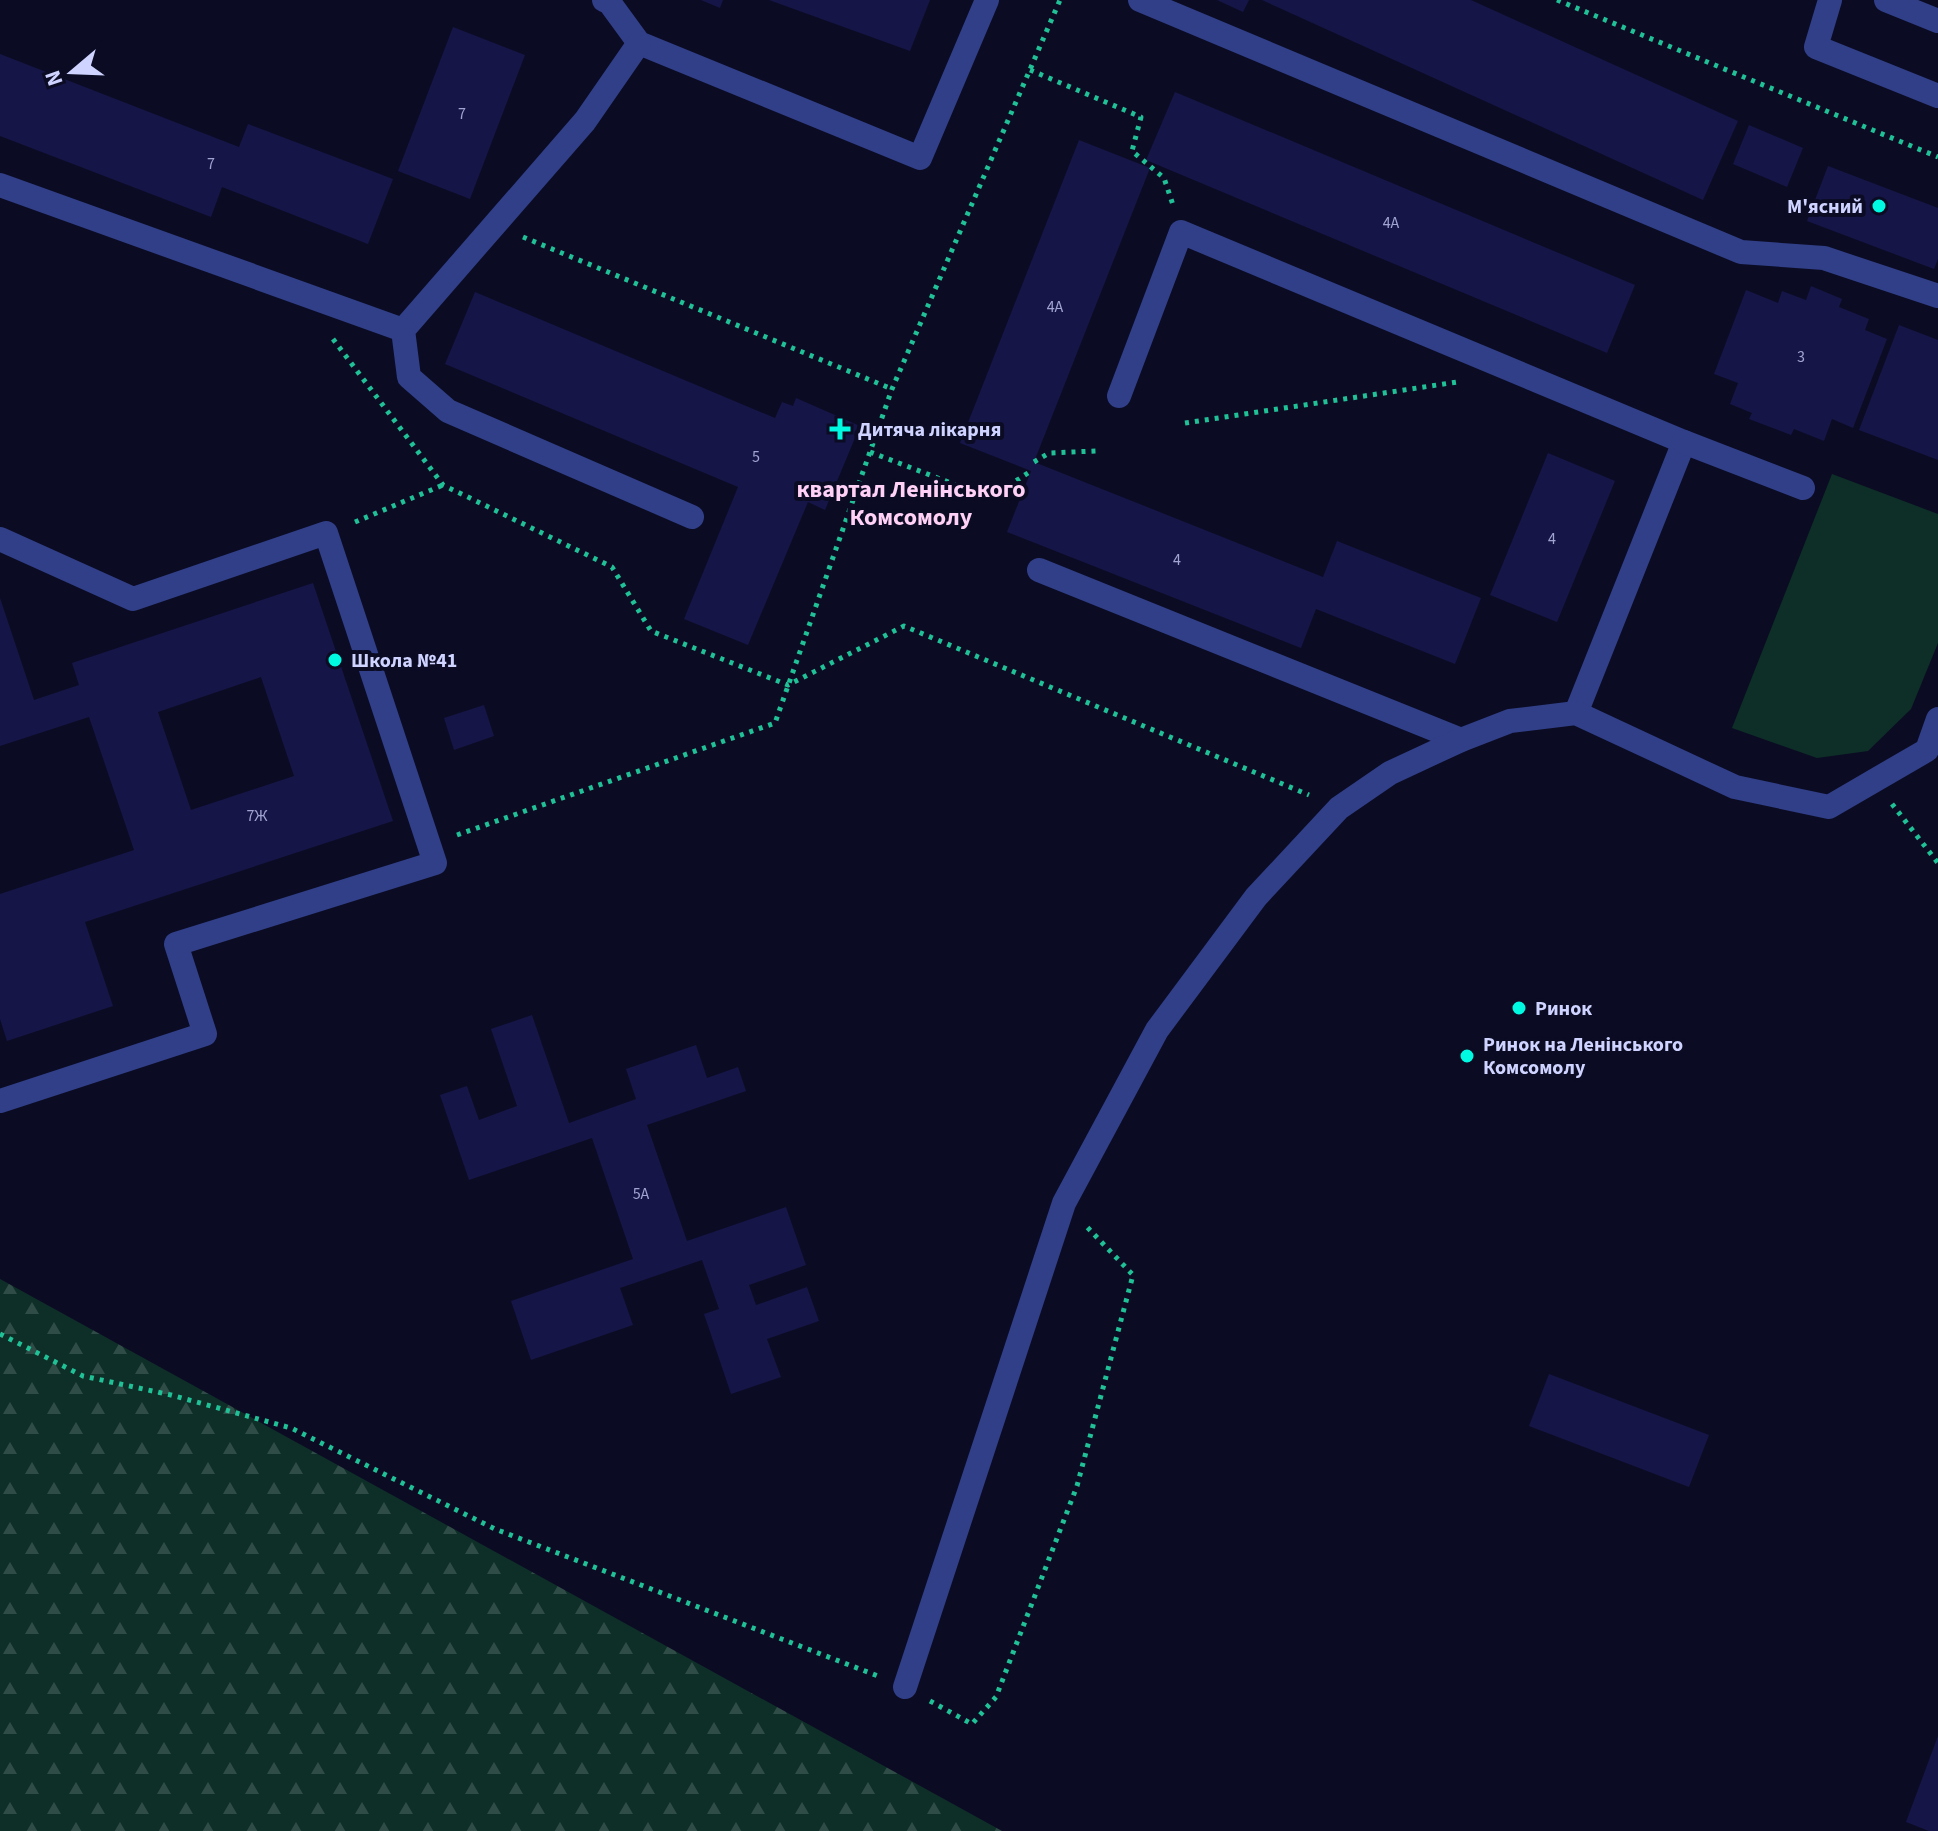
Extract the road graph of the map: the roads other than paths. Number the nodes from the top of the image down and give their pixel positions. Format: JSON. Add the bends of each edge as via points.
{"nodes":[{"id":1,"x":604,"y":0,"type":"edge"},
{"id":2,"x":987,"y":0,"type":"edge"},
{"id":3,"x":1140,"y":0,"type":"edge"},
{"id":4,"x":1830,"y":0,"type":"edge"},
{"id":5,"x":1886,"y":0,"type":"edge"},
{"id":6,"x":1938,"y":21,"type":"edge"},
{"id":7,"x":639,"y":43,"type":"junction"},
{"id":8,"x":1938,"y":96,"type":"edge"},
{"id":9,"x":0,"y":185,"type":"edge"},
{"id":10,"x":1938,"y":296,"type":"edge"},
{"id":11,"x":403,"y":330,"type":"junction"},
{"id":12,"x":1119,"y":396,"type":"dead end"},
{"id":13,"x":1684,"y":442,"type":"junction"},
{"id":14,"x":1803,"y":488,"type":"dead end"},
{"id":15,"x":692,"y":517,"type":"dead end"},
{"id":16,"x":0,"y":539,"type":"edge"},
{"id":17,"x":1039,"y":570,"type":"dead end"},
{"id":18,"x":1576,"y":713,"type":"junction"},
{"id":19,"x":1938,"y":719,"type":"edge"},
{"id":20,"x":1461,"y":740,"type":"junction"},
{"id":21,"x":0,"y":1101,"type":"edge"},
{"id":22,"x":905,"y":1687,"type":"road end"}],
"edges":[{"from":1,"to":7,"type":"street"},
{"from":2,"to":7,"type":"street","via":[[920,158]]},
{"from":3,"to":10,"type":"street","via":[[1741,252],[1824,258]]},
{"from":4,"to":8,"type":"street","via":[[1816,47]]},
{"from":5,"to":6,"type":"street"},
{"from":7,"to":11,"type":"street","via":[[585,121]]},
{"from":9,"to":11,"type":"street"},
{"from":11,"to":15,"type":"street","via":[[409,377],[448,411]]},
{"from":12,"to":13,"type":"street","via":[[1181,232]]},
{"from":13,"to":14,"type":"street"},
{"from":13,"to":18,"type":"street"},
{"from":16,"to":21,"type":"street","via":[[133,599],[326,533],[435,863],[176,944],[205,1034]]},
{"from":17,"to":20,"type":"street"},
{"from":18,"to":19,"type":"street","via":[[1735,787],[1829,807],[1927,750]]},
{"from":18,"to":20,"type":"street","via":[[1510,721]]},
{"from":20,"to":22,"type":"street","via":[[1390,773],[1339,808],[1256,897],[1157,1030],[1064,1203]]}]}
